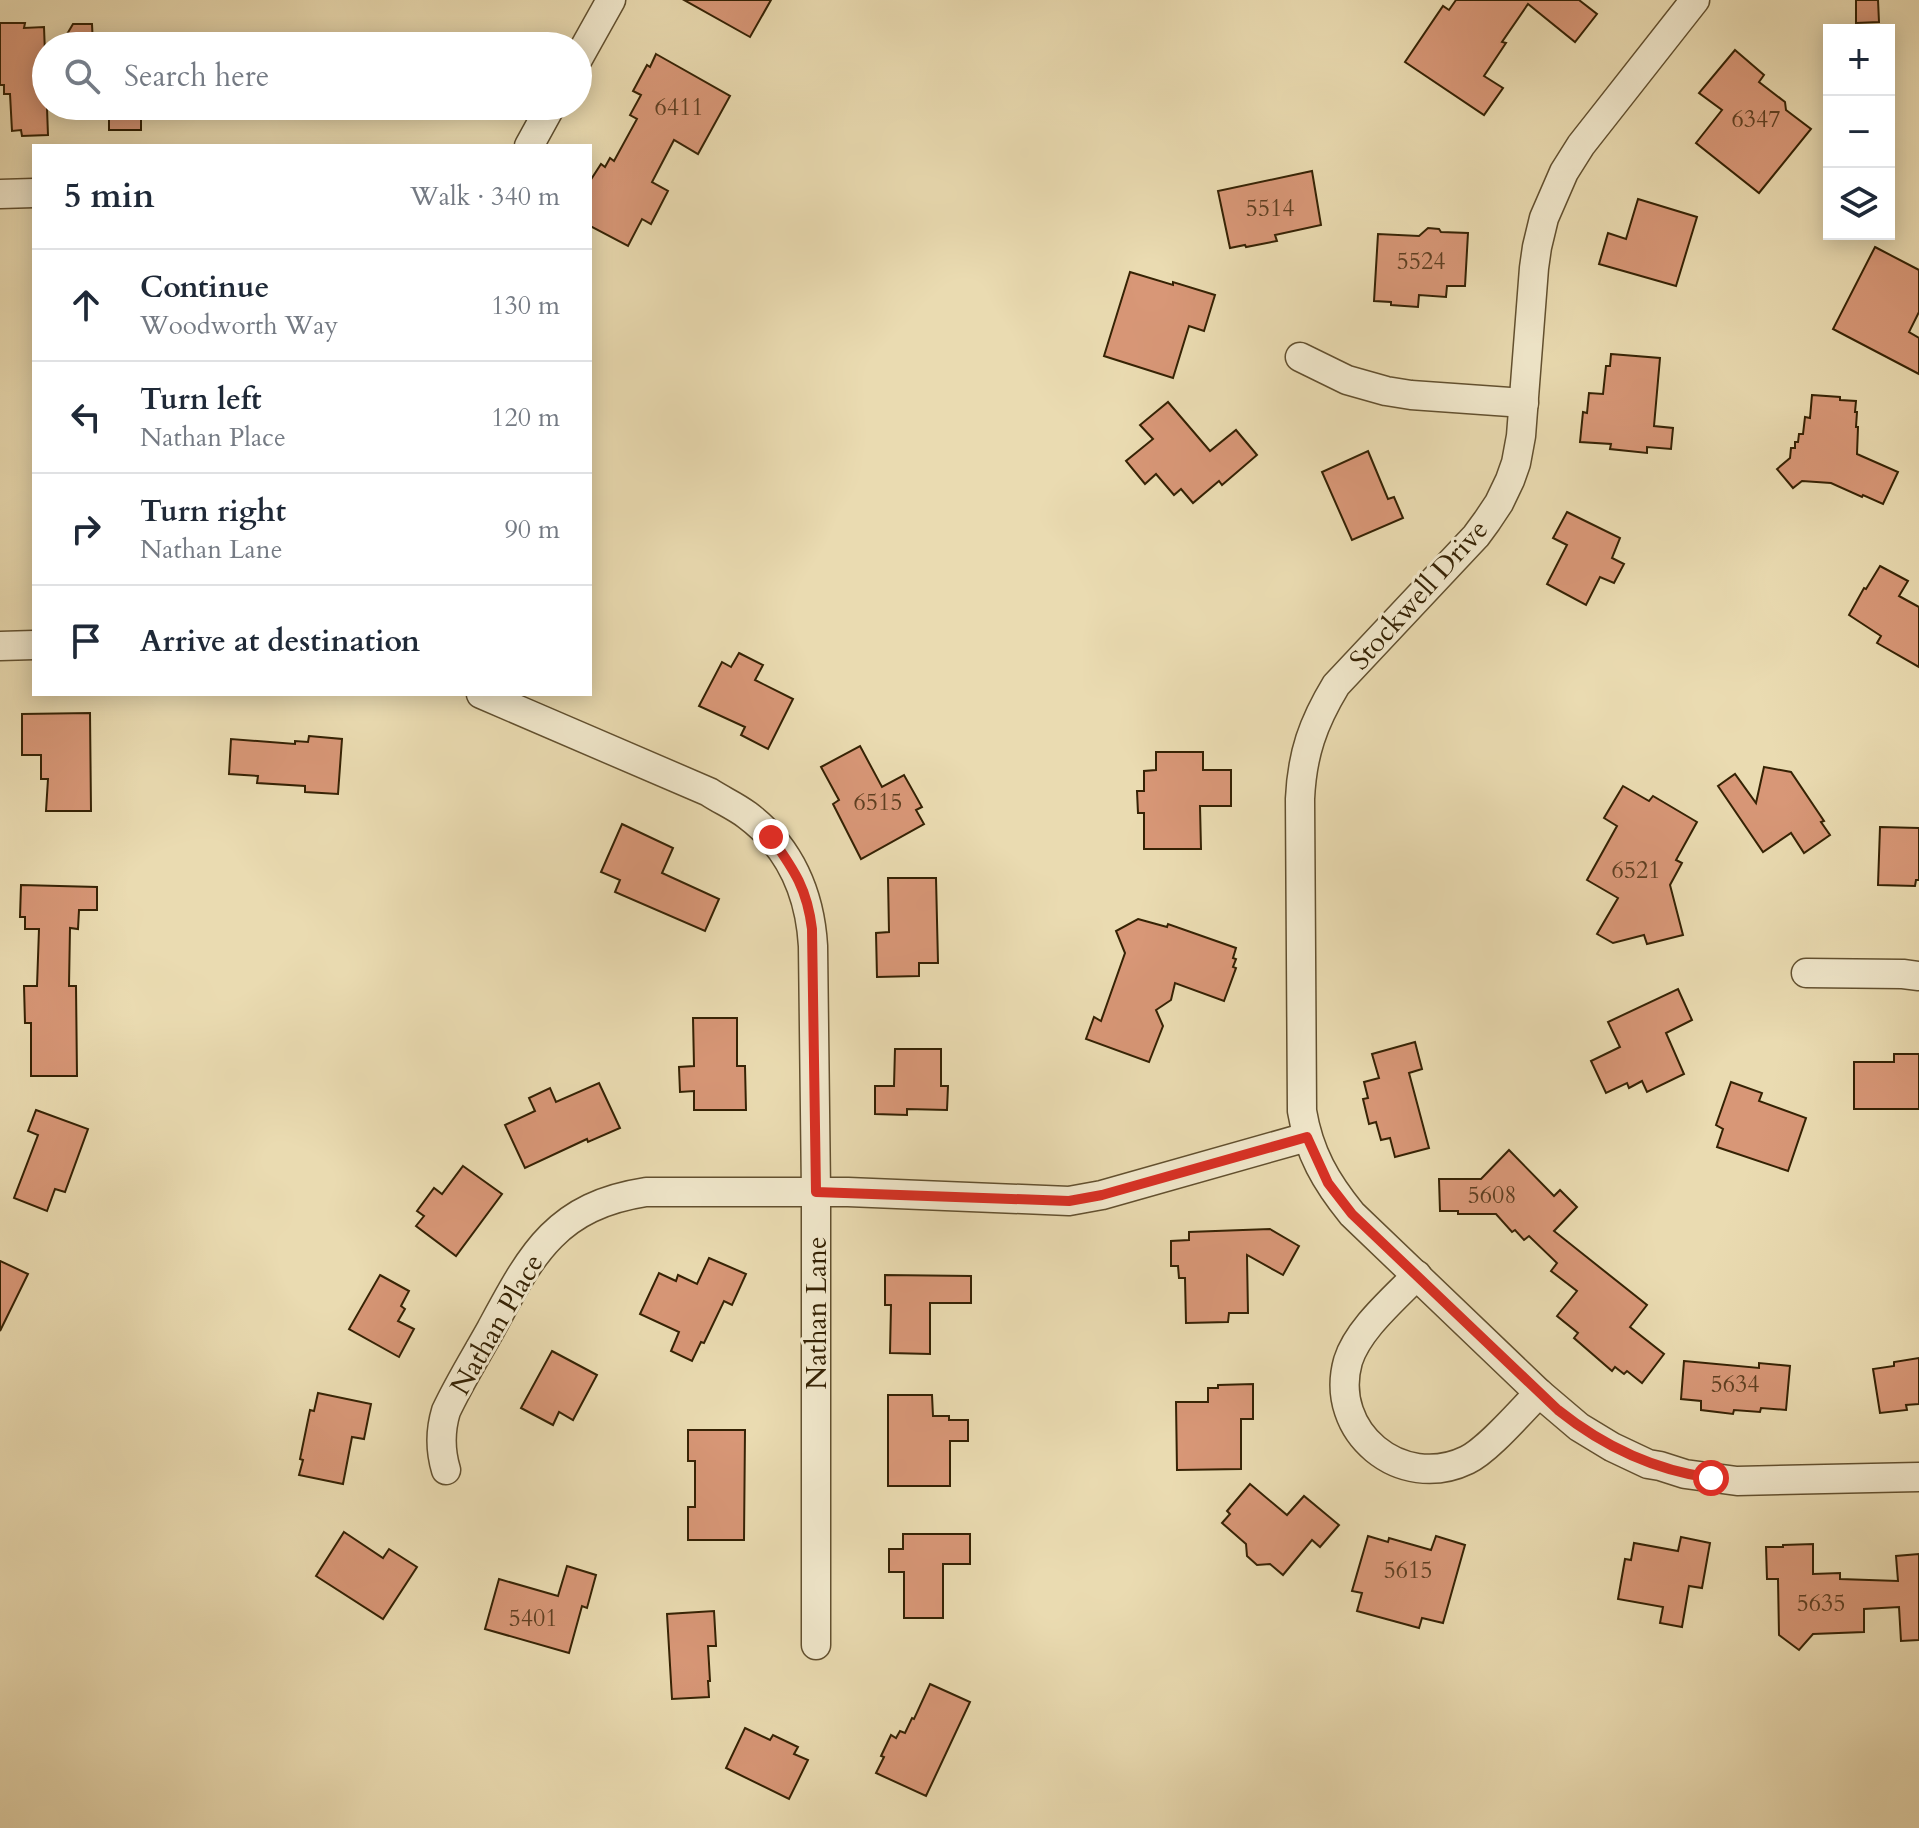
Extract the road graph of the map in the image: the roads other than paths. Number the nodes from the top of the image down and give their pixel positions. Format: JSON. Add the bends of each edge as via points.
{"nodes":[{"id":1,"x":611,"y":0,"type":"edge"},
{"id":2,"x":1695,"y":0,"type":"edge"},
{"id":3,"x":592,"y":34,"type":"edge"},
{"id":4,"x":543,"y":120,"type":"edge"},
{"id":5,"x":530,"y":144,"type":"edge"},
{"id":6,"x":32,"y":193,"type":"edge"},
{"id":7,"x":0,"y":194,"type":"edge"},
{"id":8,"x":1300,"y":357,"type":"dead end"},
{"id":9,"x":1524,"y":403,"type":"junction"},
{"id":10,"x":32,"y":645,"type":"edge"},
{"id":11,"x":0,"y":646,"type":"edge"},
{"id":12,"x":486,"y":696,"type":"edge"},
{"id":13,"x":1806,"y":973,"type":"dead end"},
{"id":14,"x":1919,"y":976,"type":"edge"},
{"id":15,"x":1307,"y":1137,"type":"junction"},
{"id":16,"x":816,"y":1192,"type":"junction"},
{"id":17,"x":1417,"y":1275,"type":"junction"},
{"id":18,"x":1539,"y":1393,"type":"junction"},
{"id":19,"x":446,"y":1470,"type":"dead end"},
{"id":20,"x":1919,"y":1477,"type":"edge"},
{"id":21,"x":816,"y":1645,"type":"dead end"}],
"edges":[{"from":1,"to":3,"type":"street"},
{"from":2,"to":9,"type":"street","name":"Stockwell Drive","via":[[1581,145],[1549,203],[1534,268]]},
{"from":4,"to":5,"type":"street"},
{"from":6,"to":7,"type":"street"},
{"from":8,"to":9,"type":"street","via":[[1347,380],[1386,391]]},
{"from":9,"to":15,"type":"street","name":"Stockwell Drive","via":[[1516,463],[1499,503],[1476,536],[1336,685],[1307,745],[1300,799],[1301,1101]]},
{"from":10,"to":11,"type":"street"},
{"from":12,"to":16,"type":"street","name":"Nathan Lane","via":[[709,792],[749,816],[783,852],[805,896],[812,929]]},
{"from":13,"to":14,"type":"street"},
{"from":15,"to":16,"type":"street","name":"Nathan Place","via":[[1069,1201]]},
{"from":15,"to":17,"type":"street","name":"Stockwell Drive","via":[[1352,1214]]},
{"from":16,"to":19,"type":"street","name":"Nathan Place","via":[[646,1192],[621,1196],[574,1216],[523,1270],[450,1403],[441,1436]]},
{"from":16,"to":21,"type":"street","name":"Nathan Lane"},
{"from":17,"to":18,"type":"street"},
{"from":17,"to":18,"type":"street","via":[[1360,1337],[1349,1360],[1346,1400],[1370,1446],[1404,1465],[1430,1470],[1456,1464],[1479,1451]]},
{"from":18,"to":20,"type":"street","via":[[1612,1447],[1685,1474],[1737,1481]]}]}
